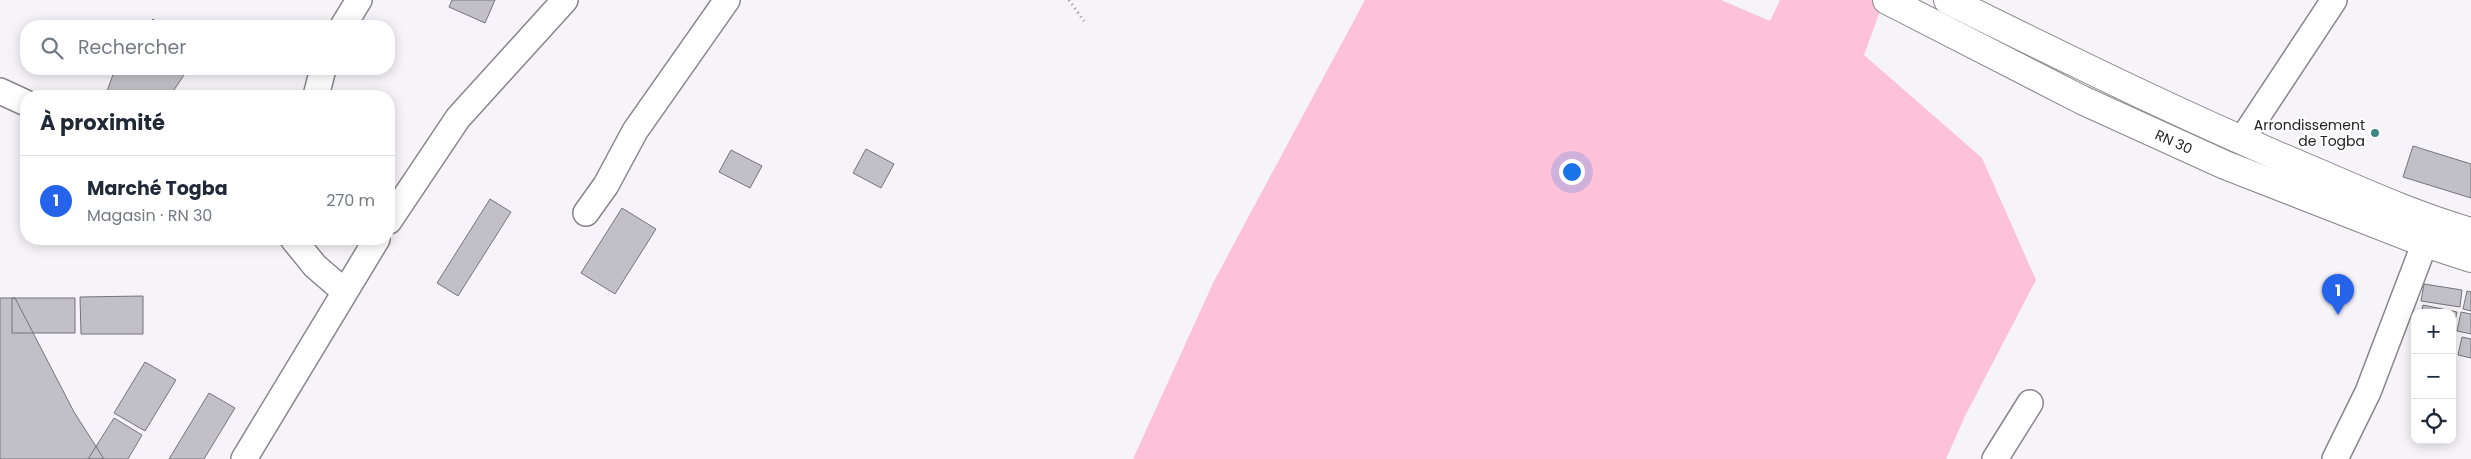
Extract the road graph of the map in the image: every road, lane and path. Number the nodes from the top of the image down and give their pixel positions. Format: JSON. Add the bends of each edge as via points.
{"nodes":[{"id":1,"x":359,"y":0,"type":"edge"},
{"id":2,"x":564,"y":0,"type":"edge"},
{"id":3,"x":727,"y":0,"type":"edge"},
{"id":4,"x":1069,"y":0,"type":"edge"},
{"id":5,"x":1948,"y":0,"type":"edge"},
{"id":6,"x":2334,"y":0,"type":"edge"},
{"id":7,"x":1890,"y":1,"type":"edge"},
{"id":8,"x":347,"y":20,"type":"edge"},
{"id":9,"x":1084,"y":21,"type":"dead end"},
{"id":10,"x":321,"y":75,"type":"edge"},
{"id":11,"x":318,"y":90,"type":"edge"},
{"id":12,"x":0,"y":91,"type":"edge"},
{"id":13,"x":20,"y":100,"type":"edge"},
{"id":14,"x":2241,"y":141,"type":"junction"},
{"id":15,"x":395,"y":212,"type":"edge"},
{"id":16,"x":586,"y":213,"type":"dead end"},
{"id":17,"x":2429,"y":232,"type":"junction"},
{"id":18,"x":2471,"y":232,"type":"edge"},
{"id":19,"x":298,"y":245,"type":"edge"},
{"id":20,"x":373,"y":245,"type":"edge"},
{"id":21,"x":2471,"y":258,"type":"edge"},
{"id":22,"x":345,"y":292,"type":"junction"},
{"id":23,"x":2030,"y":403,"type":"dead end"},
{"id":24,"x":244,"y":459,"type":"edge"},
{"id":25,"x":1995,"y":459,"type":"edge"},
{"id":26,"x":2335,"y":459,"type":"edge"}],
"edges":[{"from":1,"to":8,"type":"street"},
{"from":2,"to":15,"type":"street","via":[[458,118]]},
{"from":3,"to":16,"type":"street","via":[[635,131],[606,185]]},
{"from":4,"to":9,"type":"path"},
{"from":5,"to":14,"type":"main road","number":"RN 30"},
{"from":6,"to":14,"type":"street"},
{"from":7,"to":17,"type":"main road","name":"RN 30","number":"RN 30","via":[[2082,100],[2225,165]]},
{"from":10,"to":11,"type":"street"},
{"from":12,"to":13,"type":"street"},
{"from":14,"to":17,"type":"main road","number":"RN 30"},
{"from":17,"to":18,"type":"main road","number":"RN 30"},
{"from":17,"to":21,"type":"main road","name":"RN 30","number":"RN 30"},
{"from":17,"to":26,"type":"street","via":[[2368,392]]},
{"from":19,"to":22,"type":"street","via":[[315,266]]},
{"from":20,"to":22,"type":"street"},
{"from":22,"to":24,"type":"street"},
{"from":23,"to":25,"type":"street"}]}
